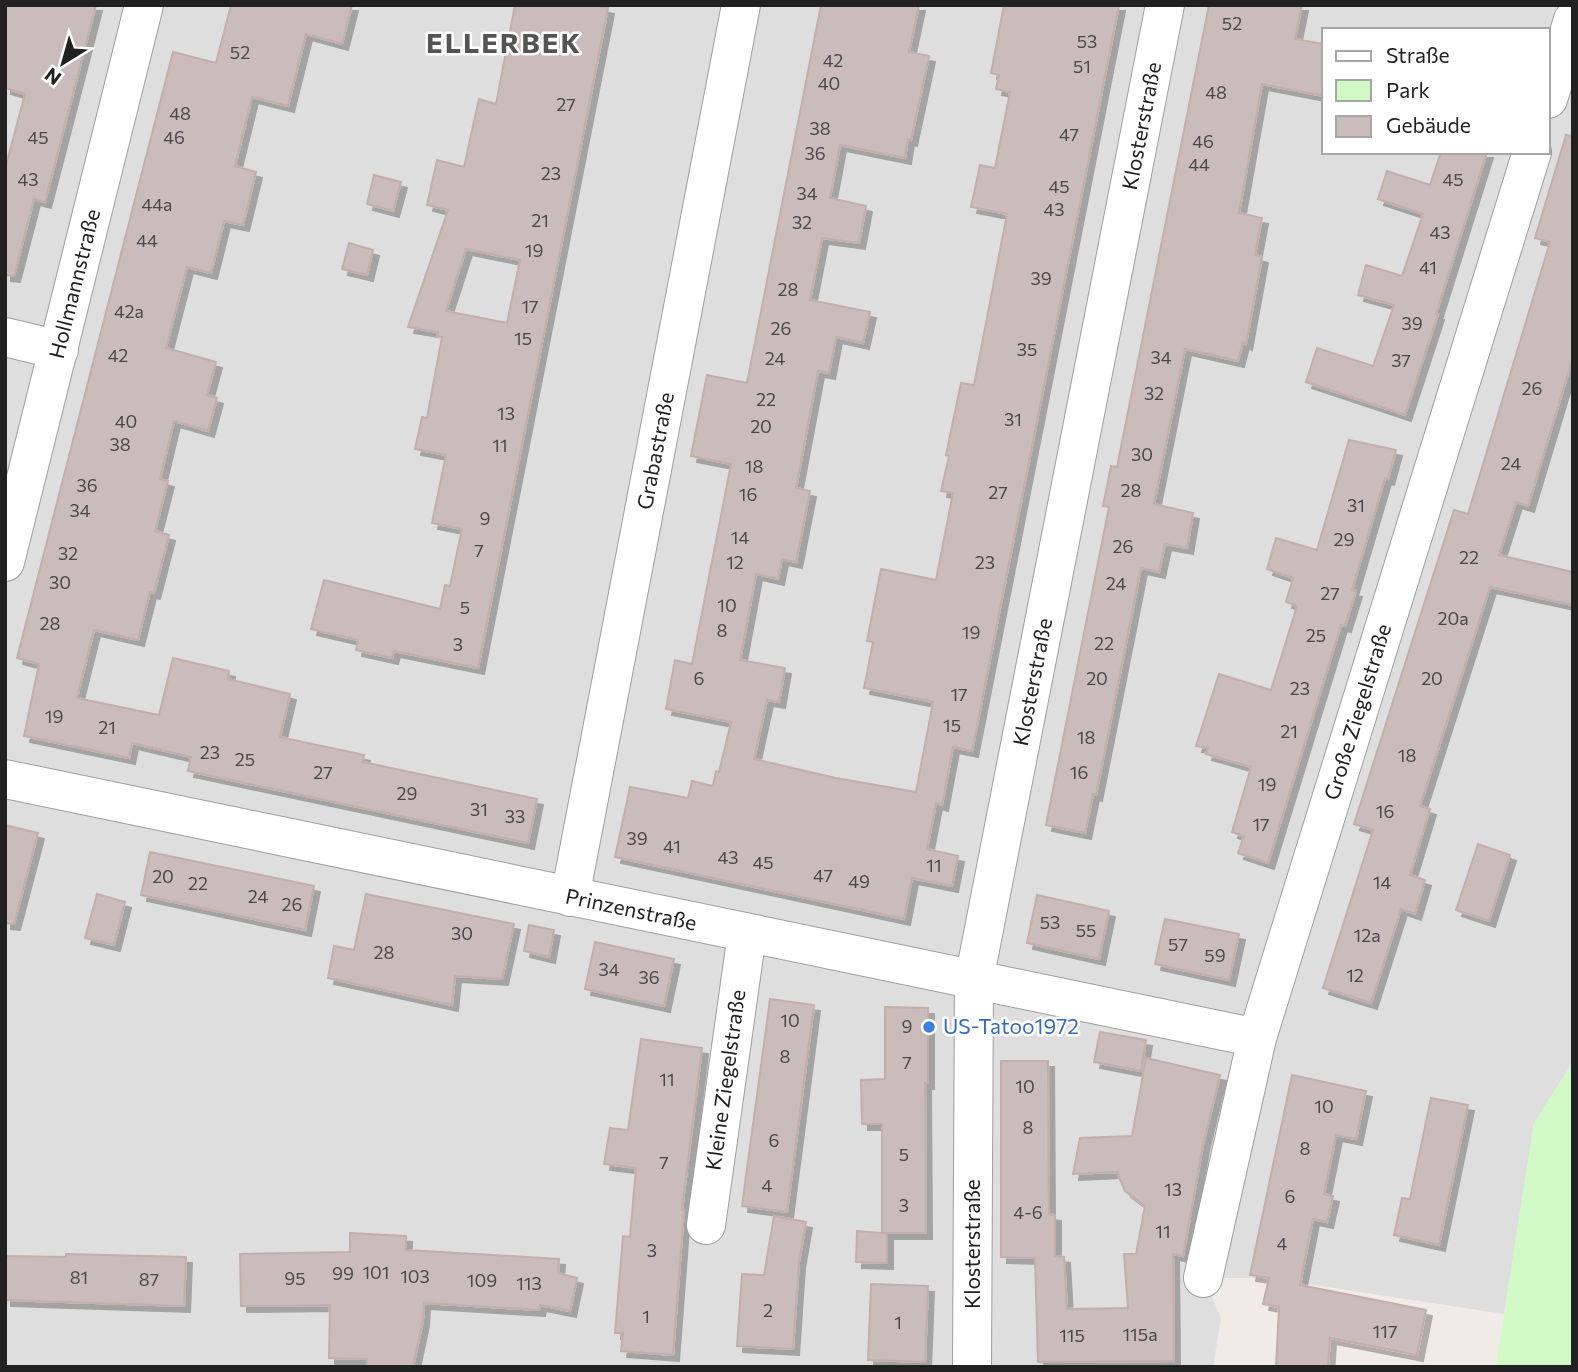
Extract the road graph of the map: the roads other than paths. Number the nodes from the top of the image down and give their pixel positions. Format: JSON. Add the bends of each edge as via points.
{"nodes":[{"id":1,"x":144,"y":5,"type":"edge"},
{"id":2,"x":741,"y":5,"type":"edge"},
{"id":3,"x":1165,"y":5,"type":"edge"},
{"id":4,"x":1573,"y":20,"type":"edge"},
{"id":5,"x":1550,"y":93,"type":"edge"},
{"id":6,"x":1531,"y":154,"type":"edge"},
{"id":7,"x":5,"y":337,"type":"edge"},
{"id":8,"x":59,"y":349,"type":"junction"},
{"id":9,"x":5,"y":562,"type":"edge"},
{"id":10,"x":5,"y":779,"type":"edge"},
{"id":11,"x":570,"y":897,"type":"junction"},
{"id":12,"x":747,"y":934,"type":"junction"},
{"id":13,"x":974,"y":980,"type":"junction"},
{"id":14,"x":1257,"y":1038,"type":"junction"},
{"id":15,"x":706,"y":1226,"type":"dead end"},
{"id":16,"x":1203,"y":1278,"type":"dead end"},
{"id":17,"x":972,"y":1367,"type":"edge"}],
"edges":[{"from":1,"to":8,"type":"street","name":"Hollmannstraße"},
{"from":2,"to":11,"type":"street","name":"Grabastraße"},
{"from":3,"to":13,"type":"street","name":"Klosterstraße"},
{"from":4,"to":5,"type":"street"},
{"from":6,"to":14,"type":"street","name":"Große Ziegelstraße"},
{"from":7,"to":8,"type":"street"},
{"from":8,"to":9,"type":"street","name":"Hollmannstraße"},
{"from":10,"to":11,"type":"street","name":"Prinzenstraße"},
{"from":11,"to":12,"type":"street","name":"Prinzenstraße"},
{"from":12,"to":13,"type":"street","name":"Prinzenstraße"},
{"from":12,"to":15,"type":"street","name":"Kleine Ziegelstraße"},
{"from":13,"to":14,"type":"street","name":"Prinzenstraße"},
{"from":13,"to":17,"type":"street","name":"Klosterstraße"},
{"from":14,"to":16,"type":"street","name":"Große Ziegelstraße"}]}
